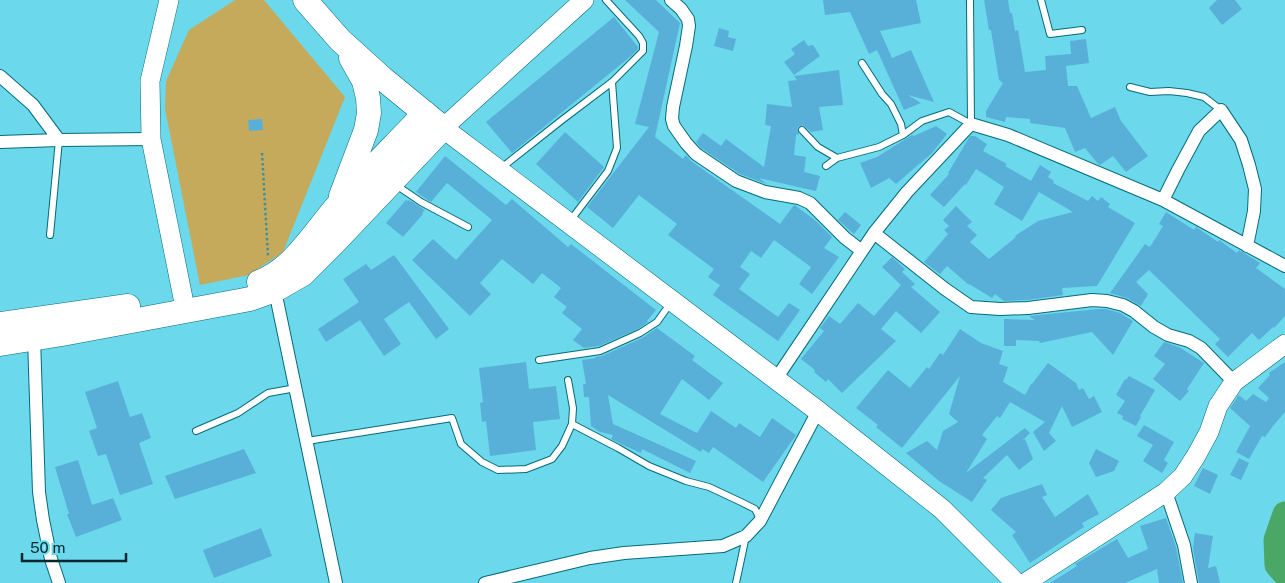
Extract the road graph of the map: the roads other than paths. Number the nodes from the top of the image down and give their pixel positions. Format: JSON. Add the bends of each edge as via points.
{"nodes":[{"id":1,"x":168,"y":0,"type":"edge"},
{"id":2,"x":305,"y":0,"type":"edge"},
{"id":3,"x":584,"y":0,"type":"edge"},
{"id":4,"x":606,"y":0,"type":"edge"},
{"id":5,"x":671,"y":0,"type":"edge"},
{"id":6,"x":970,"y":0,"type":"edge"},
{"id":7,"x":1041,"y":0,"type":"edge"},
{"id":8,"x":1082,"y":30,"type":"dead end"},
{"id":9,"x":340,"y":40,"type":"junction"},
{"id":10,"x":862,"y":63,"type":"dead end"},
{"id":11,"x":0,"y":76,"type":"edge"},
{"id":12,"x":612,"y":82,"type":"junction"},
{"id":13,"x":1130,"y":87,"type":"dead end"},
{"id":14,"x":1221,"y":110,"type":"junction"},
{"id":15,"x":434,"y":120,"type":"junction"},
{"id":16,"x":972,"y":124,"type":"junction"},
{"id":17,"x":802,"y":130,"type":"dead end"},
{"id":18,"x":903,"y":135,"type":"junction"},
{"id":19,"x":151,"y":139,"type":"junction"},
{"id":20,"x":59,"y":140,"type":"junction"},
{"id":21,"x":0,"y":142,"type":"edge"},
{"id":22,"x":837,"y":158,"type":"junction"},
{"id":23,"x":826,"y":166,"type":"dead end"},
{"id":24,"x":499,"y":170,"type":"junction"},
{"id":25,"x":392,"y":182,"type":"junction"},
{"id":26,"x":1163,"y":200,"type":"junction"},
{"id":27,"x":339,"y":204,"type":"junction"},
{"id":28,"x":569,"y":222,"type":"junction"},
{"id":29,"x":468,"y":227,"type":"dead end"},
{"id":30,"x":874,"y":233,"type":"junction"},
{"id":31,"x":50,"y":234,"type":"dead end"},
{"id":32,"x":1248,"y":246,"type":"junction"},
{"id":33,"x":862,"y":251,"type":"junction"},
{"id":34,"x":1285,"y":266,"type":"edge"},
{"id":35,"x":272,"y":282,"type":"junction"},
{"id":36,"x":183,"y":298,"type":"junction"},
{"id":37,"x":673,"y":301,"type":"junction"},
{"id":38,"x":0,"y":324,"type":"edge"},
{"id":39,"x":60,"y":325,"type":"junction"},
{"id":40,"x":34,"y":338,"type":"junction"},
{"id":41,"x":0,"y":344,"type":"edge"},
{"id":42,"x":1285,"y":344,"type":"edge"},
{"id":43,"x":539,"y":360,"type":"dead end"},
{"id":44,"x":776,"y":379,"type":"junction"},
{"id":45,"x":568,"y":380,"type":"dead end"},
{"id":46,"x":1234,"y":382,"type":"junction"},
{"id":47,"x":296,"y":388,"type":"junction"},
{"id":48,"x":818,"y":411,"type":"junction"},
{"id":49,"x":572,"y":424,"type":"junction"},
{"id":50,"x":196,"y":431,"type":"dead end"},
{"id":51,"x":307,"y":440,"type":"junction"},
{"id":52,"x":1166,"y":492,"type":"junction"},
{"id":53,"x":760,"y":520,"type":"junction"},
{"id":54,"x":746,"y":536,"type":"junction"},
{"id":55,"x":59,"y":583,"type":"edge"},
{"id":56,"x":336,"y":583,"type":"edge"},
{"id":57,"x":485,"y":583,"type":"edge"},
{"id":58,"x":736,"y":583,"type":"edge"},
{"id":59,"x":1016,"y":583,"type":"edge"},
{"id":60,"x":1025,"y":583,"type":"edge"},
{"id":61,"x":1191,"y":583,"type":"edge"}],
"edges":[{"from":1,"to":19,"type":"street","via":[[150,81]]},
{"from":2,"to":9,"type":"highway"},
{"from":3,"to":15,"type":"street"},
{"from":4,"to":12,"type":"lane","via":[[643,43],[638,57]]},
{"from":5,"to":33,"type":"street","via":[[688,19],[689,26],[672,119],[686,144],[736,182],[810,203]]},
{"from":6,"to":16,"type":"lane"},
{"from":7,"to":8,"type":"lane","via":[[1050,34]]},
{"from":9,"to":15,"type":"highway"},
{"from":9,"to":27,"type":"highway","via":[[364,81],[369,112],[366,130]]},
{"from":10,"to":18,"type":"lane","via":[[891,104],[902,124]]},
{"from":11,"to":20,"type":"street","via":[[33,105]]},
{"from":12,"to":24,"type":"lane"},
{"from":12,"to":28,"type":"lane","via":[[617,148],[608,171]]},
{"from":13,"to":14,"type":"lane","via":[[1150,92],[1187,92],[1204,97]]},
{"from":14,"to":26,"type":"street","via":[[1199,131]]},
{"from":14,"to":32,"type":"street","via":[[1241,140],[1254,189]]},
{"from":15,"to":24,"type":"main road"},
{"from":15,"to":25,"type":"highway"},
{"from":15,"to":27,"type":"highway"},
{"from":16,"to":18,"type":"lane","via":[[949,112],[922,120]]},
{"from":16,"to":26,"type":"street","via":[[1008,135]]},
{"from":16,"to":30,"type":"street","via":[[906,192]]},
{"from":17,"to":22,"type":"lane","via":[[818,147]]},
{"from":18,"to":22,"type":"lane","via":[[879,147]]},
{"from":19,"to":20,"type":"street"},
{"from":19,"to":36,"type":"street"},
{"from":20,"to":21,"type":"street"},
{"from":20,"to":31,"type":"lane"},
{"from":22,"to":23,"type":"lane"},
{"from":24,"to":28,"type":"main road"},
{"from":25,"to":29,"type":"lane"},
{"from":25,"to":35,"type":"highway","via":[[303,274]]},
{"from":26,"to":32,"type":"street"},
{"from":27,"to":35,"type":"highway"},
{"from":28,"to":37,"type":"main road"},
{"from":30,"to":33,"type":"street"},
{"from":30,"to":46,"type":"street","via":[[971,307],[1028,308],[1092,300],[1124,305],[1168,335],[1201,348]]},
{"from":32,"to":34,"type":"street"},
{"from":33,"to":44,"type":"street"},
{"from":35,"to":36,"type":"highway"},
{"from":35,"to":39,"type":"highway","via":[[250,300]]},
{"from":35,"to":47,"type":"street"},
{"from":36,"to":39,"type":"highway"},
{"from":37,"to":43,"type":"lane","via":[[656,322],[640,334],[600,351]]},
{"from":37,"to":44,"type":"main road"},
{"from":38,"to":39,"type":"highway"},
{"from":39,"to":40,"type":"highway"},
{"from":40,"to":41,"type":"highway"},
{"from":40,"to":55,"type":"street","via":[[39,492],[42,520]]},
{"from":42,"to":46,"type":"street"},
{"from":44,"to":48,"type":"main road"},
{"from":45,"to":49,"type":"lane"},
{"from":46,"to":52,"type":"street","via":[[1218,406],[1184,476]]},
{"from":47,"to":50,"type":"lane","via":[[268,393],[238,413]]},
{"from":47,"to":51,"type":"street"},
{"from":48,"to":53,"type":"street"},
{"from":48,"to":59,"type":"main road","via":[[942,509]]},
{"from":49,"to":51,"type":"lane","via":[[552,459],[526,469],[498,470],[482,462],[460,444],[452,418]]},
{"from":49,"to":53,"type":"lane","via":[[649,466],[709,487],[755,509]]},
{"from":51,"to":56,"type":"street"},
{"from":52,"to":60,"type":"street"},
{"from":52,"to":61,"type":"street","via":[[1184,546]]},
{"from":53,"to":54,"type":"street"},
{"from":54,"to":57,"type":"street","via":[[724,546],[590,558]]},
{"from":54,"to":58,"type":"lane"}]}
